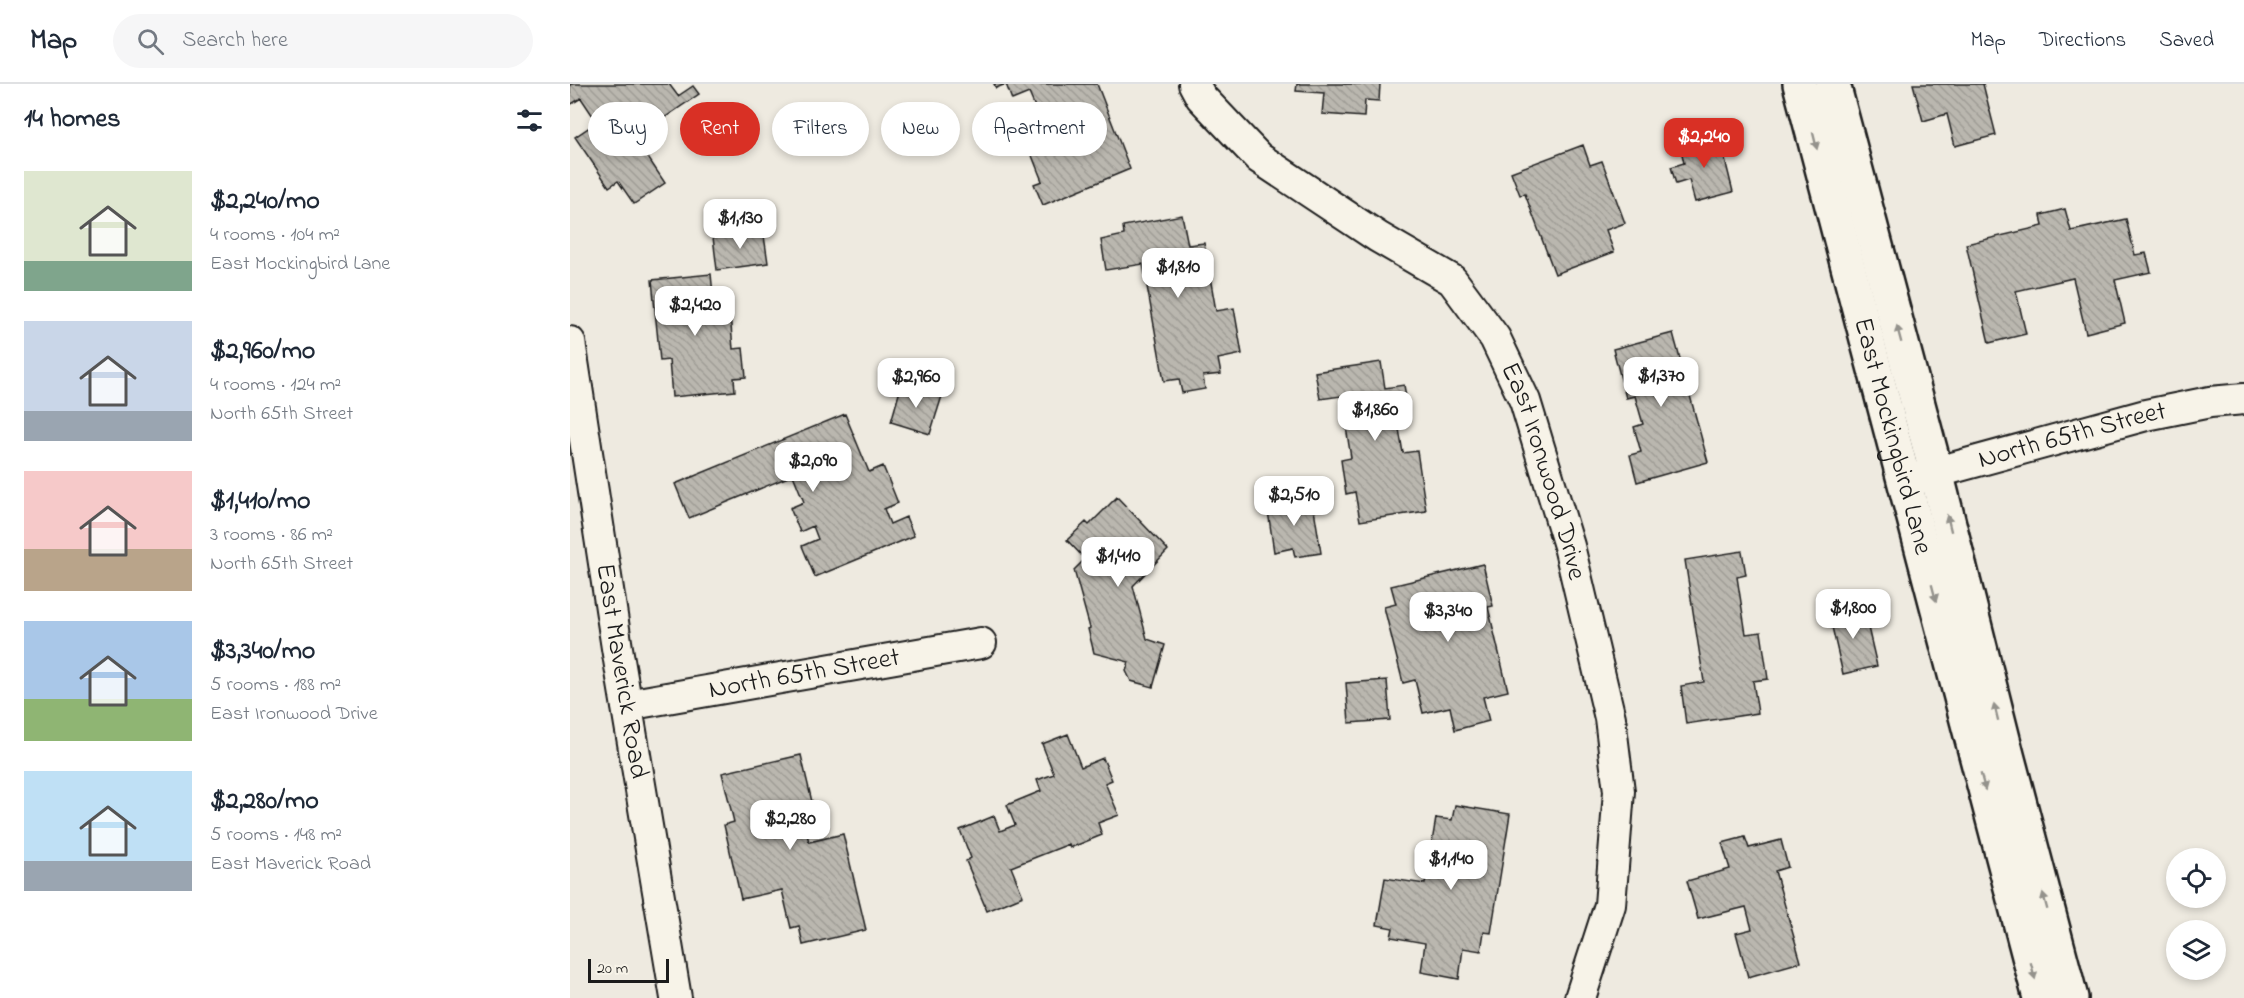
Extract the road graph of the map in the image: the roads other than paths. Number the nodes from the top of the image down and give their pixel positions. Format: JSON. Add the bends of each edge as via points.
{"nodes":[{"id":1,"x":1194,"y":84,"type":"edge"},
{"id":2,"x":1800,"y":84,"type":"edge"},
{"id":3,"x":1833,"y":84,"type":"edge"},
{"id":4,"x":570,"y":342,"type":"edge"},
{"id":5,"x":2244,"y":399,"type":"edge"},
{"id":6,"x":1936,"y":472,"type":"junction"},
{"id":7,"x":1905,"y":481,"type":"junction"},
{"id":8,"x":981,"y":643,"type":"dead end"},
{"id":9,"x":627,"y":705,"type":"junction"},
{"id":10,"x":676,"y":998,"type":"edge"},
{"id":11,"x":1580,"y":998,"type":"edge"},
{"id":12,"x":2040,"y":998,"type":"edge"},
{"id":13,"x":2071,"y":998,"type":"edge"}],
"edges":[{"from":1,"to":11,"type":"street","name":"East Ironwood Drive","via":[[1200,97],[1259,158],[1378,237],[1452,280],[1495,338],[1525,401],[1569,546],[1610,718],[1619,791],[1610,905]]},
{"from":2,"to":7,"type":"street","name":"East Mockingbird Lane","one_way":true},
{"from":6,"to":3,"type":"street","name":"East Mockingbird Lane","one_way":true},
{"from":4,"to":9,"type":"street","name":"East Maverick Road"},
{"from":5,"to":6,"type":"street","name":"North 65th Street","via":[[2146,415]]},
{"from":6,"to":7,"type":"street","name":"North 65th Street"},
{"from":13,"to":6,"type":"street","name":"East Mockingbird Lane","one_way":true},
{"from":7,"to":12,"type":"street","name":"East Mockingbird Lane","one_way":true},
{"from":8,"to":9,"type":"street","name":"North 65th Street"},
{"from":9,"to":10,"type":"street","name":"East Maverick Road"}]}
